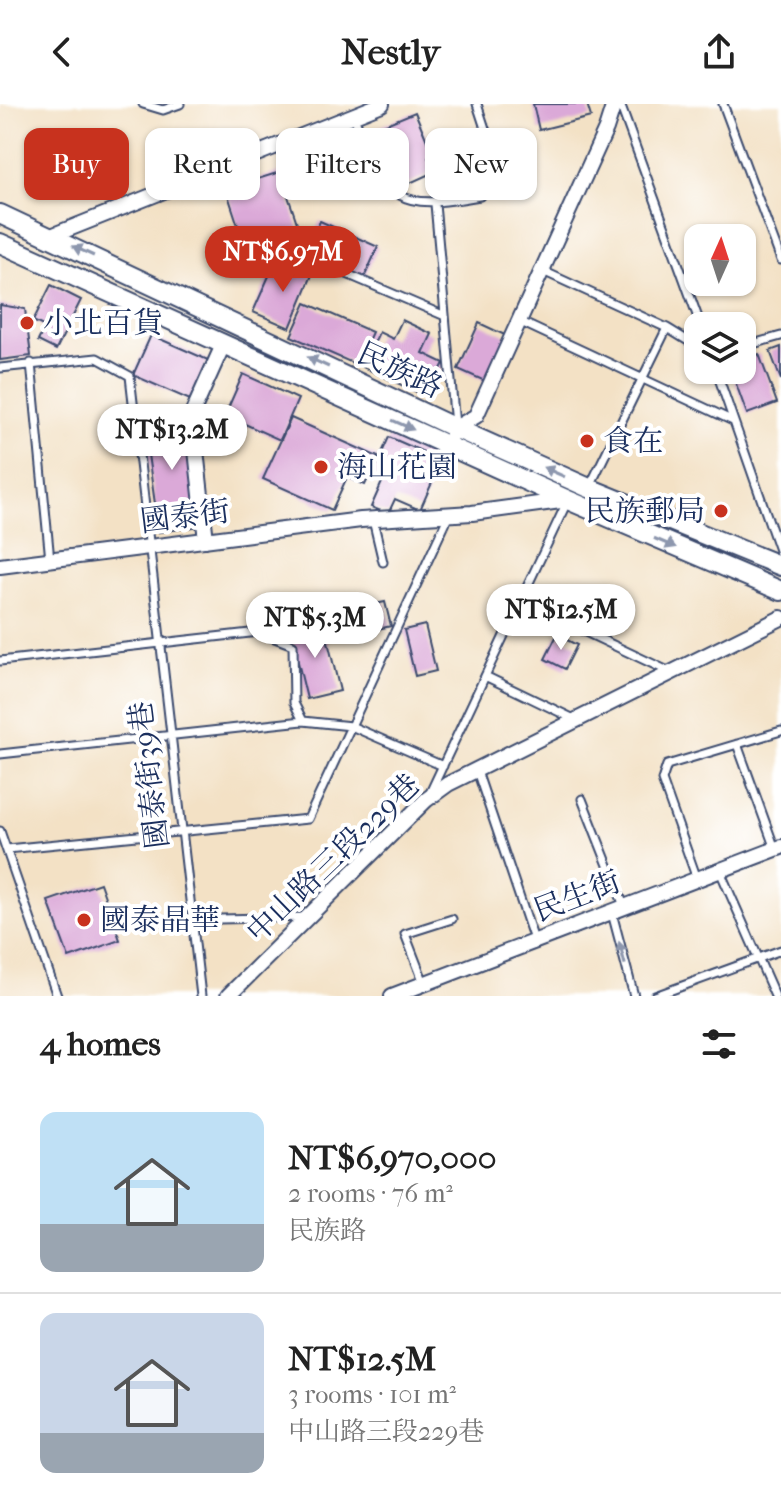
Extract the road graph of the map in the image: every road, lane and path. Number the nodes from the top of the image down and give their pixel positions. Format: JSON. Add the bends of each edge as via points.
{"nodes":[{"id":1,"x":143,"y":104,"type":"edge"},
{"id":2,"x":180,"y":104,"type":"edge"},
{"id":3,"x":382,"y":104,"type":"edge"},
{"id":4,"x":477,"y":104,"type":"edge"},
{"id":5,"x":614,"y":104,"type":"edge"},
{"id":6,"x":620,"y":104,"type":"edge"},
{"id":7,"x":723,"y":104,"type":"edge"},
{"id":8,"x":353,"y":115,"type":"junction"},
{"id":9,"x":435,"y":204,"type":"junction"},
{"id":10,"x":0,"y":214,"type":"edge"},
{"id":11,"x":51,"y":236,"type":"junction"},
{"id":12,"x":0,"y":243,"type":"edge"},
{"id":13,"x":781,"y":260,"type":"edge"},
{"id":14,"x":321,"y":263,"type":"dead end"},
{"id":15,"x":543,"y":271,"type":"junction"},
{"id":16,"x":696,"y":312,"type":"edge"},
{"id":17,"x":445,"y":316,"type":"junction"},
{"id":18,"x":519,"y":321,"type":"junction"},
{"id":19,"x":667,"y":328,"type":"junction"},
{"id":20,"x":781,"y":336,"type":"edge"},
{"id":21,"x":684,"y":338,"type":"edge"},
{"id":22,"x":756,"y":343,"type":"edge"},
{"id":23,"x":223,"y":345,"type":"junction"},
{"id":24,"x":31,"y":363,"type":"junction"},
{"id":25,"x":0,"y":368,"type":"edge"},
{"id":26,"x":644,"y":379,"type":"junction"},
{"id":27,"x":721,"y":384,"type":"edge"},
{"id":28,"x":733,"y":421,"type":"junction"},
{"id":29,"x":455,"y":428,"type":"junction"},
{"id":30,"x":447,"y":445,"type":"junction"},
{"id":31,"x":589,"y":488,"type":"junction"},
{"id":32,"x":568,"y":500,"type":"junction"},
{"id":33,"x":450,"y":514,"type":"junction"},
{"id":34,"x":373,"y":520,"type":"junction"},
{"id":35,"x":206,"y":540,"type":"junction"},
{"id":36,"x":148,"y":547,"type":"junction"},
{"id":37,"x":781,"y":556,"type":"edge"},
{"id":38,"x":50,"y":560,"type":"junction"},
{"id":39,"x":383,"y":562,"type":"dead end"},
{"id":40,"x":0,"y":566,"type":"edge"},
{"id":41,"x":781,"y":566,"type":"edge"},
{"id":42,"x":781,"y":591,"type":"edge"},
{"id":43,"x":520,"y":601,"type":"junction"},
{"id":44,"x":781,"y":618,"type":"edge"},
{"id":45,"x":159,"y":643,"type":"junction"},
{"id":46,"x":0,"y":661,"type":"edge"},
{"id":47,"x":673,"y":674,"type":"junction"},
{"id":48,"x":485,"y":676,"type":"junction"},
{"id":49,"x":574,"y":719,"type":"junction"},
{"id":50,"x":303,"y":721,"type":"junction"},
{"id":51,"x":351,"y":726,"type":"junction"},
{"id":52,"x":781,"y":731,"type":"edge"},
{"id":53,"x":169,"y":736,"type":"junction"},
{"id":54,"x":737,"y":744,"type":"junction"},
{"id":55,"x":0,"y":754,"type":"edge"},
{"id":56,"x":443,"y":766,"type":"junction"},
{"id":57,"x":477,"y":769,"type":"junction"},
{"id":58,"x":582,"y":799,"type":"dead end"},
{"id":59,"x":426,"y":800,"type":"junction"},
{"id":60,"x":0,"y":831,"type":"edge"},
{"id":61,"x":180,"y":831,"type":"junction"},
{"id":62,"x":778,"y":848,"type":"edge"},
{"id":63,"x":7,"y":849,"type":"junction"},
{"id":64,"x":720,"y":871,"type":"junction"},
{"id":65,"x":697,"y":879,"type":"junction"},
{"id":66,"x":618,"y":908,"type":"junction"},
{"id":67,"x":306,"y":917,"type":"junction"},
{"id":68,"x":190,"y":918,"type":"junction"},
{"id":69,"x":452,"y":919,"type":"dead end"},
{"id":70,"x":130,"y":921,"type":"dead end"},
{"id":71,"x":534,"y":940,"type":"junction"},
{"id":72,"x":781,"y":950,"type":"edge"},
{"id":73,"x":759,"y":959,"type":"junction"},
{"id":74,"x":424,"y":983,"type":"junction"},
{"id":75,"x":57,"y":996,"type":"edge"},
{"id":76,"x":201,"y":996,"type":"edge"},
{"id":77,"x":228,"y":996,"type":"edge"},
{"id":78,"x":392,"y":996,"type":"edge"},
{"id":79,"x":634,"y":996,"type":"edge"},
{"id":80,"x":655,"y":996,"type":"edge"},
{"id":81,"x":775,"y":996,"type":"edge"}],
"edges":[{"from":1,"to":2,"type":"lane","via":[[163,110]]},
{"from":3,"to":8,"type":"street"},
{"from":4,"to":9,"type":"lane","via":[[492,150],[474,151],[480,196]]},
{"from":5,"to":15,"type":"street"},
{"from":6,"to":16,"type":"lane"},
{"from":7,"to":13,"type":"lane"},
{"from":8,"to":9,"type":"lane","via":[[383,183],[407,200]]},
{"from":8,"to":11,"type":"street"},
{"from":9,"to":17,"type":"lane"},
{"from":10,"to":11,"type":"main road","name":"民族路"},
{"from":29,"to":11,"type":"main road","name":"民族路","one_way":true},
{"from":12,"to":23,"type":"main road","name":"民族路"},
{"from":14,"to":17,"type":"lane"},
{"from":15,"to":18,"type":"street"},
{"from":15,"to":19,"type":"lane"},
{"from":17,"to":29,"type":"lane"},
{"from":18,"to":26,"type":"lane"},
{"from":18,"to":29,"type":"street","via":[[476,416]]},
{"from":19,"to":21,"type":"lane"},
{"from":19,"to":26,"type":"lane"},
{"from":20,"to":22,"type":"lane"},
{"from":23,"to":30,"type":"main road","name":"民族路","one_way":true},
{"from":23,"to":35,"type":"street","via":[[192,414]]},
{"from":24,"to":25,"type":"lane"},
{"from":24,"to":36,"type":"lane","name":"國泰街39巷","via":[[97,358],[130,376]]},
{"from":24,"to":38,"type":"lane"},
{"from":26,"to":28,"type":"lane"},
{"from":26,"to":31,"type":"lane"},
{"from":27,"to":28,"type":"lane"},
{"from":28,"to":37,"type":"lane"},
{"from":29,"to":30,"type":"street"},
{"from":31,"to":29,"type":"main road","name":"民族路","one_way":true},
{"from":30,"to":32,"type":"main road","name":"民族路"},
{"from":31,"to":41,"type":"main road","name":"民族路"},
{"from":32,"to":33,"type":"street","name":"國泰街"},
{"from":32,"to":42,"type":"main road","name":"民族路","one_way":true},
{"from":32,"to":43,"type":"lane"},
{"from":33,"to":34,"type":"street","name":"國泰街"},
{"from":33,"to":51,"type":"lane"},
{"from":34,"to":35,"type":"street","name":"國泰街"},
{"from":34,"to":39,"type":"lane"},
{"from":35,"to":36,"type":"street","name":"國泰街"},
{"from":36,"to":38,"type":"street","name":"國泰街"},
{"from":36,"to":45,"type":"lane","name":"國泰街39巷"},
{"from":38,"to":40,"type":"street","name":"國泰街"},
{"from":43,"to":47,"type":"lane"},
{"from":43,"to":48,"type":"lane"},
{"from":44,"to":47,"type":"street","name":"中山路三段229巷"},
{"from":45,"to":46,"type":"lane"},
{"from":45,"to":50,"type":"lane","via":[[259,632],[293,645],[294,703]]},
{"from":45,"to":53,"type":"lane","name":"國泰街39巷"},
{"from":47,"to":49,"type":"street","name":"中山路三段229巷"},
{"from":48,"to":49,"type":"lane"},
{"from":48,"to":56,"type":"lane"},
{"from":49,"to":57,"type":"street","name":"中山路三段229巷"},
{"from":50,"to":51,"type":"lane"},
{"from":50,"to":53,"type":"lane"},
{"from":51,"to":56,"type":"lane"},
{"from":51,"to":61,"type":"lane","via":[[308,819]]},
{"from":52,"to":54,"type":"lane"},
{"from":53,"to":55,"type":"lane"},
{"from":53,"to":61,"type":"lane","name":"國泰街39巷"},
{"from":54,"to":62,"type":"lane"},
{"from":54,"to":65,"type":"lane","via":[[667,765],[664,773]]},
{"from":56,"to":59,"type":"lane"},
{"from":57,"to":59,"type":"street","name":"中山路三段229巷"},
{"from":57,"to":71,"type":"lane"},
{"from":58,"to":66,"type":"lane"},
{"from":59,"to":67,"type":"street","name":"中山路三段229巷"},
{"from":60,"to":63,"type":"lane"},
{"from":61,"to":63,"type":"lane"},
{"from":61,"to":68,"type":"lane","name":"國泰街39巷"},
{"from":62,"to":64,"type":"street","name":"民生街"},
{"from":63,"to":75,"type":"lane"},
{"from":64,"to":65,"type":"street","name":"民生街"},
{"from":64,"to":73,"type":"lane"},
{"from":65,"to":66,"type":"street","name":"民生街"},
{"from":66,"to":71,"type":"street","name":"民生街"},
{"from":79,"to":66,"type":"lane","one_way":true},
{"from":67,"to":68,"type":"lane"},
{"from":67,"to":77,"type":"street","name":"中山路三段229巷"},
{"from":68,"to":70,"type":"lane"},
{"from":68,"to":76,"type":"lane","name":"國泰街39巷"},
{"from":69,"to":74,"type":"lane","via":[[405,934]]},
{"from":71,"to":74,"type":"street","name":"民生街"},
{"from":72,"to":73,"type":"lane"},
{"from":73,"to":80,"type":"lane"},
{"from":73,"to":81,"type":"lane"},
{"from":74,"to":78,"type":"street","name":"民生街"}]}
